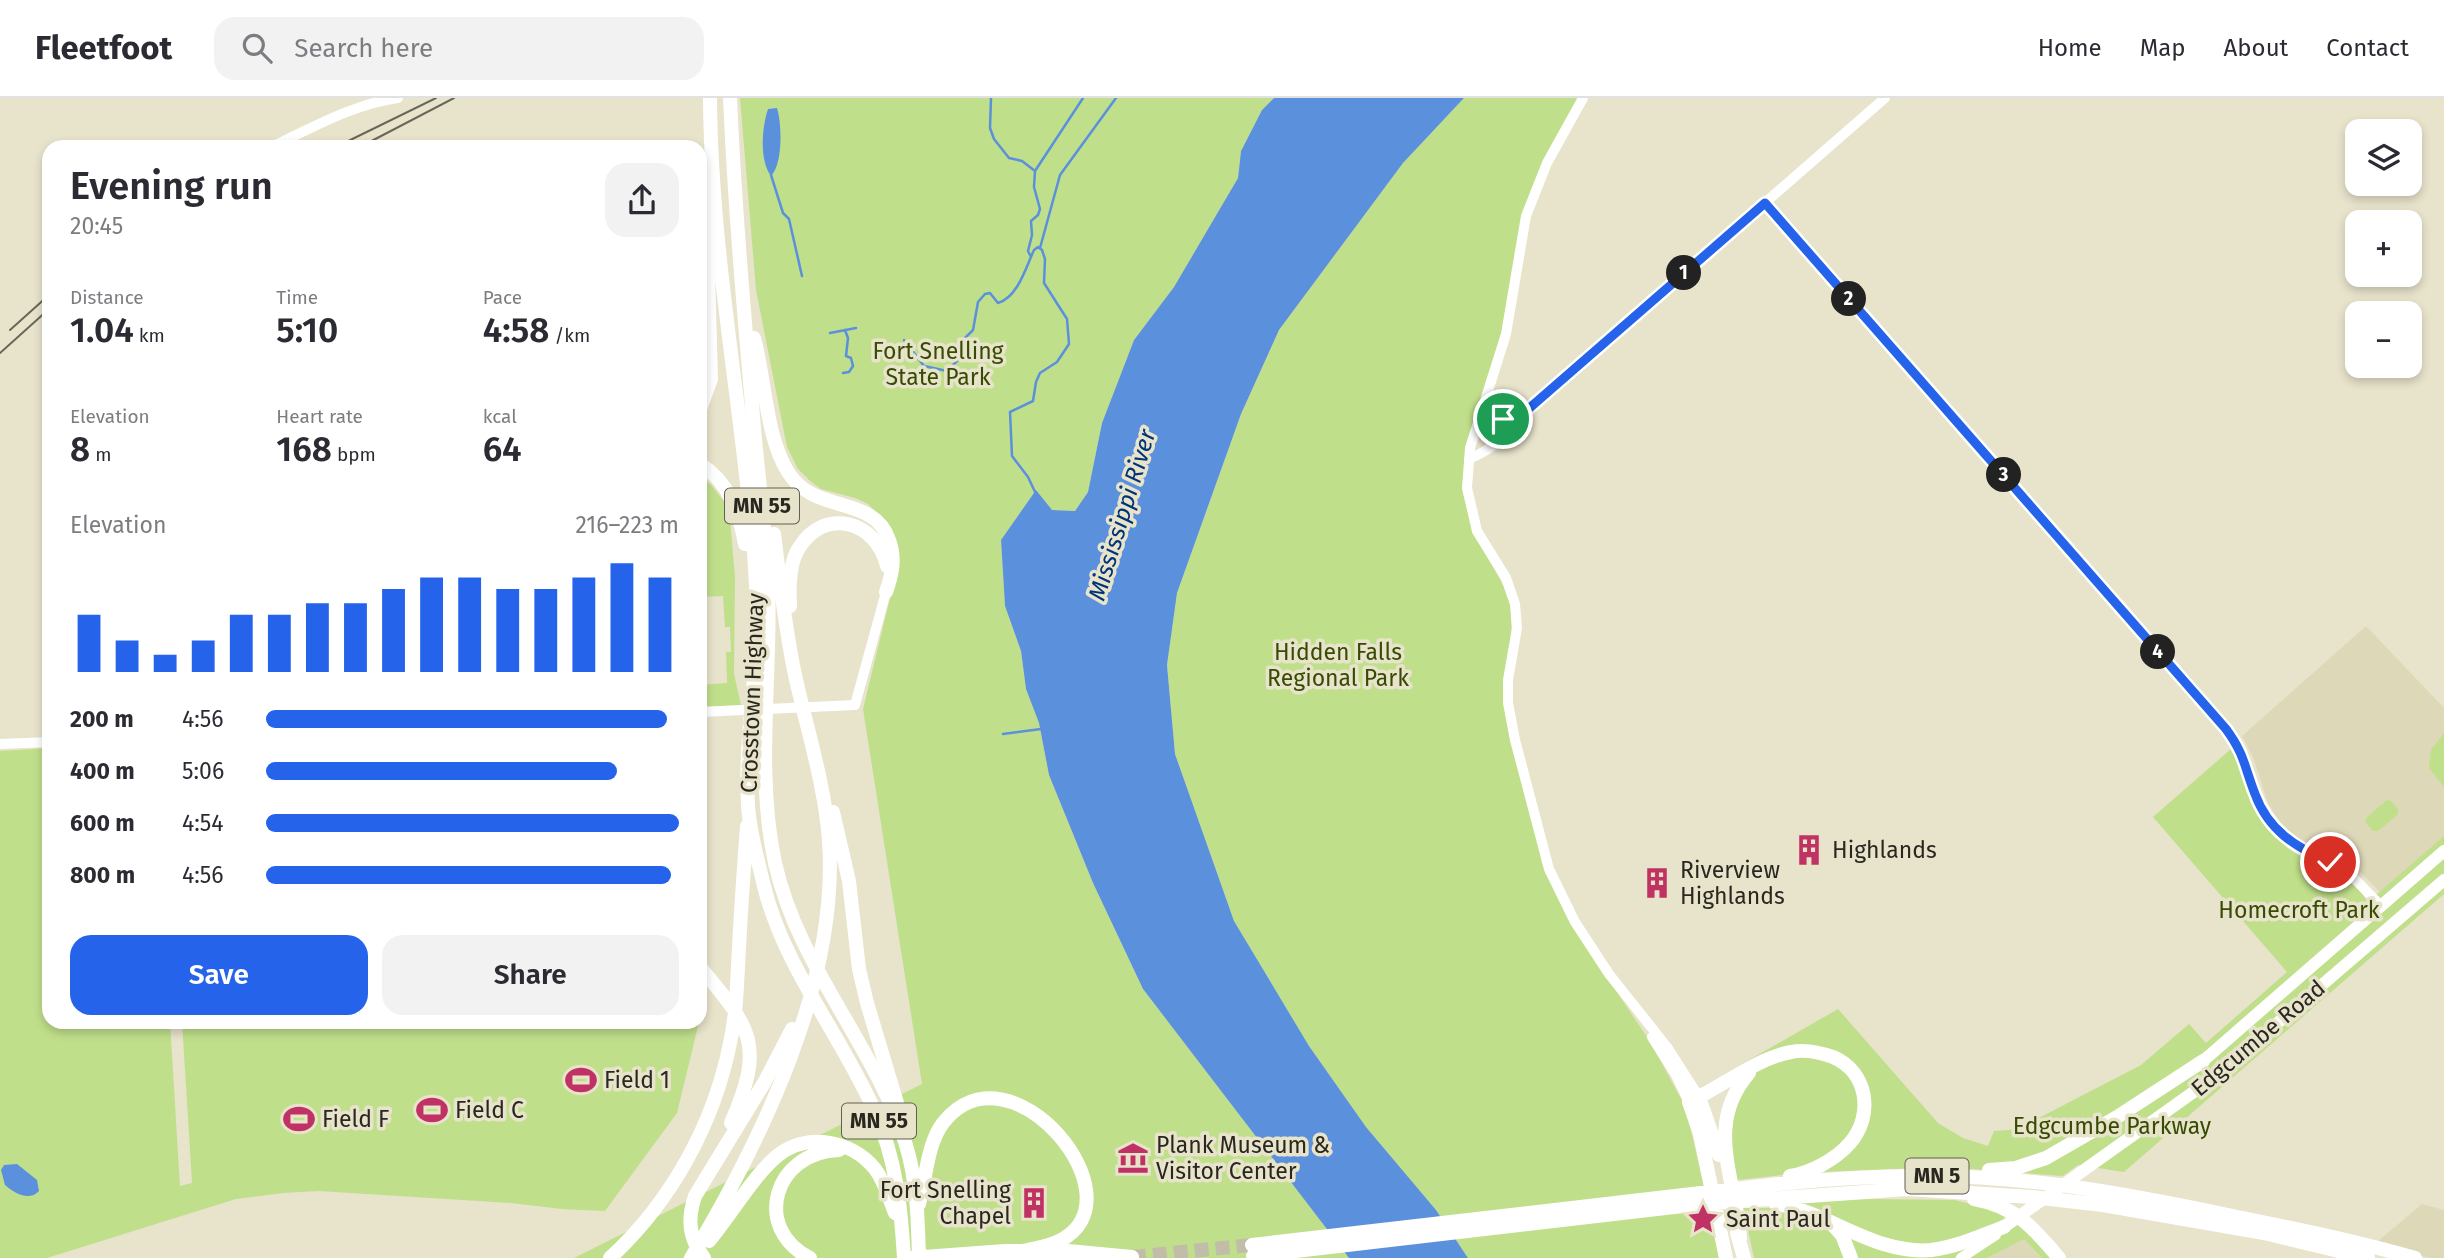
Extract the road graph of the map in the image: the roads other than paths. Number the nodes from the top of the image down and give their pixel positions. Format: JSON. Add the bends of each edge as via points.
{"nodes":[{"id":1,"x":398,"y":98,"type":"edge"},
{"id":2,"x":710,"y":98,"type":"edge"},
{"id":3,"x":730,"y":98,"type":"edge"},
{"id":4,"x":1583,"y":98,"type":"edge"},
{"id":5,"x":1885,"y":98,"type":"edge"},
{"id":6,"x":710,"y":134,"type":"junction"},
{"id":7,"x":286,"y":140,"type":"edge"},
{"id":8,"x":707,"y":153,"type":"edge"},
{"id":9,"x":1765,"y":203,"type":"junction"},
{"id":10,"x":707,"y":236,"type":"edge"},
{"id":11,"x":744,"y":299,"type":"junction"},
{"id":12,"x":749,"y":370,"type":"junction"},
{"id":13,"x":707,"y":390,"type":"edge"},
{"id":14,"x":1526,"y":411,"type":"junction"},
{"id":15,"x":1481,"y":414,"type":"junction"},
{"id":16,"x":1469,"y":459,"type":"junction"},
{"id":17,"x":707,"y":470,"type":"edge"},
{"id":18,"x":886,"y":592,"type":"junction"},
{"id":19,"x":795,"y":676,"type":"junction"},
{"id":20,"x":752,"y":689,"type":"junction"},
{"id":21,"x":707,"y":712,"type":"edge"},
{"id":22,"x":808,"y":732,"type":"junction"},
{"id":23,"x":42,"y":741,"type":"edge"},
{"id":24,"x":0,"y":744,"type":"edge"},
{"id":25,"x":748,"y":807,"type":"junction"},
{"id":26,"x":2444,"y":851,"type":"edge"},
{"id":27,"x":2444,"y":880,"type":"edge"},
{"id":28,"x":2381,"y":906,"type":"junction"},
{"id":29,"x":707,"y":976,"type":"edge"},
{"id":30,"x":807,"y":1003,"type":"junction"},
{"id":31,"x":2203,"y":1061,"type":"joint"},
{"id":32,"x":1754,"y":1067,"type":"junction"},
{"id":33,"x":1694,"y":1099,"type":"junction"},
{"id":34,"x":906,"y":1145,"type":"junction"},
{"id":35,"x":852,"y":1152,"type":"junction"},
{"id":36,"x":1718,"y":1167,"type":"junction"},
{"id":37,"x":708,"y":1176,"type":"junction"},
{"id":38,"x":1953,"y":1177,"type":"junction"},
{"id":39,"x":1744,"y":1187,"type":"junction"},
{"id":40,"x":1946,"y":1191,"type":"junction"},
{"id":41,"x":1698,"y":1198,"type":"junction"},
{"id":42,"x":1758,"y":1199,"type":"junction"},
{"id":43,"x":918,"y":1212,"type":"junction"},
{"id":44,"x":1825,"y":1218,"type":"junction"},
{"id":45,"x":720,"y":1220,"type":"junction"},
{"id":46,"x":2004,"y":1227,"type":"junction"},
{"id":47,"x":1733,"y":1230,"type":"junction"},
{"id":48,"x":903,"y":1234,"type":"junction"},
{"id":49,"x":1256,"y":1250,"type":"tunnel mouth"},
{"id":50,"x":1023,"y":1251,"type":"junction"},
{"id":51,"x":1132,"y":1257,"type":"edge"},
{"id":52,"x":610,"y":1258,"type":"edge"},
{"id":53,"x":693,"y":1258,"type":"edge"},
{"id":54,"x":704,"y":1258,"type":"edge"},
{"id":55,"x":810,"y":1258,"type":"edge"},
{"id":56,"x":906,"y":1258,"type":"edge"},
{"id":57,"x":919,"y":1258,"type":"edge"},
{"id":58,"x":1112,"y":1258,"type":"edge"},
{"id":59,"x":1726,"y":1258,"type":"edge"},
{"id":60,"x":1744,"y":1258,"type":"edge"},
{"id":61,"x":1851,"y":1258,"type":"edge"},
{"id":62,"x":1961,"y":1258,"type":"edge"},
{"id":63,"x":2059,"y":1258,"type":"edge"},
{"id":64,"x":2368,"y":1258,"type":"edge"},
{"id":65,"x":2415,"y":1258,"type":"edge"}],
"edges":[{"from":1,"to":7,"type":"street","via":[[338,115]]},
{"from":2,"to":6,"type":"highway","name":"Crosstown Highway","number":"MN 55"},
{"from":3,"to":11,"type":"highway","name":"Crosstown Highway","number":"MN 55"},
{"from":4,"to":15,"type":"street","via":[[1526,216],[1506,334]]},
{"from":5,"to":9,"type":"street"},
{"from":6,"to":8,"type":"highway"},
{"from":6,"to":20,"type":"highway","name":"Crosstown Highway","number":"MN 55","via":[[722,288],[754,551],[757,613]]},
{"from":9,"to":14,"type":"street"},
{"from":9,"to":28,"type":"street","via":[[2226,729],[2244,759],[2260,805],[2276,828],[2298,847],[2347,871]]},
{"from":10,"to":13,"type":"highway","via":[[711,379]]},
{"from":11,"to":12,"type":"highway","name":"Crosstown Highway","number":"MN 55"},
{"from":11,"to":18,"type":"highway","via":[[780,458],[793,481],[810,495],[858,509],[881,524],[890,542],[893,566]]},
{"from":12,"to":19,"type":"highway"},
{"from":12,"to":34,"type":"highway","name":"Crosstown Highway","number":"MN 55","via":[[767,564],[766,798],[770,838],[793,921],[876,1076]]},
{"from":14,"to":15,"type":"street","via":[[1511,419]]},
{"from":14,"to":16,"type":"street","via":[[1487,451]]},
{"from":15,"to":16,"type":"street"},
{"from":16,"to":33,"type":"street","via":[[1472,517],[1515,604],[1517,628],[1508,703],[1549,869],[1575,922]]},
{"from":17,"to":20,"type":"highway","via":[[722,482],[739,518],[750,593]]},
{"from":18,"to":19,"type":"highway","via":[[887,565],[868,532],[840,524],[810,534],[798,549],[791,576]]},
{"from":18,"to":21,"type":"street","via":[[855,705]]},
{"from":19,"to":22,"type":"highway"},
{"from":20,"to":25,"type":"highway","name":"Crosstown Highway","number":"MN 55"},
{"from":22,"to":30,"type":"highway","via":[[829,840],[830,877],[827,915]]},
{"from":22,"to":34,"type":"highway","via":[[849,881],[859,969]]},
{"from":23,"to":24,"type":"street"},
{"from":25,"to":48,"type":"highway","name":"Crosstown Highway","number":"MN 55","via":[[765,890],[788,950],[869,1098],[888,1147]]},
{"from":25,"to":52,"type":"highway","via":[[736,1000],[723,1073],[680,1172],[661,1201]]},
{"from":26,"to":28,"type":"main road","name":"Edgcumbe Road"},
{"from":27,"to":46,"type":"main road","name":"Edgcumbe Road","via":[[2216,1076]]},
{"from":28,"to":31,"type":"main road","name":"Edgcumbe Road"},
{"from":29,"to":37,"type":"highway","via":[[739,1017],[751,1053],[741,1101]]},
{"from":30,"to":37,"type":"highway"},
{"from":30,"to":45,"type":"highway","via":[[780,1084]]},
{"from":31,"to":38,"type":"highway","via":[[2046,1158],[2015,1168]]},
{"from":32,"to":33,"type":"highway"},
{"from":32,"to":36,"type":"highway","via":[[1728,1108]]},
{"from":32,"to":39,"type":"highway","via":[[1793,1051],[1829,1056],[1858,1078],[1865,1111],[1852,1142],[1828,1161],[1797,1175]]},
{"from":33,"to":36,"type":"highway","via":[[1700,1134]]},
{"from":34,"to":43,"type":"highway","name":"Crosstown Highway","number":"MN 55"},
{"from":35,"to":45,"type":"highway","via":[[820,1142],[789,1149],[768,1165]]},
{"from":35,"to":48,"type":"highway","via":[[881,1178]]},
{"from":35,"to":55,"type":"highway","via":[[811,1155],[796,1163],[781,1186],[780,1225],[793,1247]]},
{"from":36,"to":47,"type":"highway"},
{"from":36,"to":47,"type":"highway"},
{"from":37,"to":54,"type":"highway","via":[[695,1196],[690,1218],[693,1241]]},
{"from":38,"to":39,"type":"highway","number":"MN 5","via":[[1847,1178]]},
{"from":38,"to":65,"type":"highway","number":"MN 5","via":[[2105,1190],[2313,1231]]},
{"from":39,"to":41,"type":"highway","number":"MN 5"},
{"from":40,"to":42,"type":"highway","number":"MN 5","via":[[1907,1189]]},
{"from":40,"to":63,"type":"highway","via":[[2013,1213],[2032,1226]]},
{"from":40,"to":64,"type":"highway","number":"MN 5","via":[[2103,1205],[2264,1233]]},
{"from":41,"to":42,"type":"highway","number":"MN 5"},
{"from":41,"to":49,"type":"highway","number":"MN 5"},
{"from":42,"to":44,"type":"highway"},
{"from":43,"to":50,"type":"highway","via":[[932,1148],[943,1123],[975,1100],[1015,1102],[1038,1116],[1069,1149],[1082,1169],[1087,1189],[1085,1211],[1074,1229],[1058,1242]]},
{"from":43,"to":57,"type":"highway","name":"Crosstown Highway","number":"MN 55"},
{"from":44,"to":46,"type":"highway","via":[[1874,1240],[1920,1250],[1952,1246]]},
{"from":44,"to":61,"type":"highway","via":[[1842,1235]]},
{"from":45,"to":53,"type":"highway"},
{"from":46,"to":62,"type":"street","name":"Edgcumbe Road"},
{"from":47,"to":59,"type":"highway"},
{"from":47,"to":60,"type":"highway"},
{"from":48,"to":56,"type":"highway","name":"Crosstown Highway","number":"MN 55"},
{"from":50,"to":51,"type":"highway"},
{"from":50,"to":56,"type":"highway"},
{"from":51,"to":58,"type":"highway"}]}
